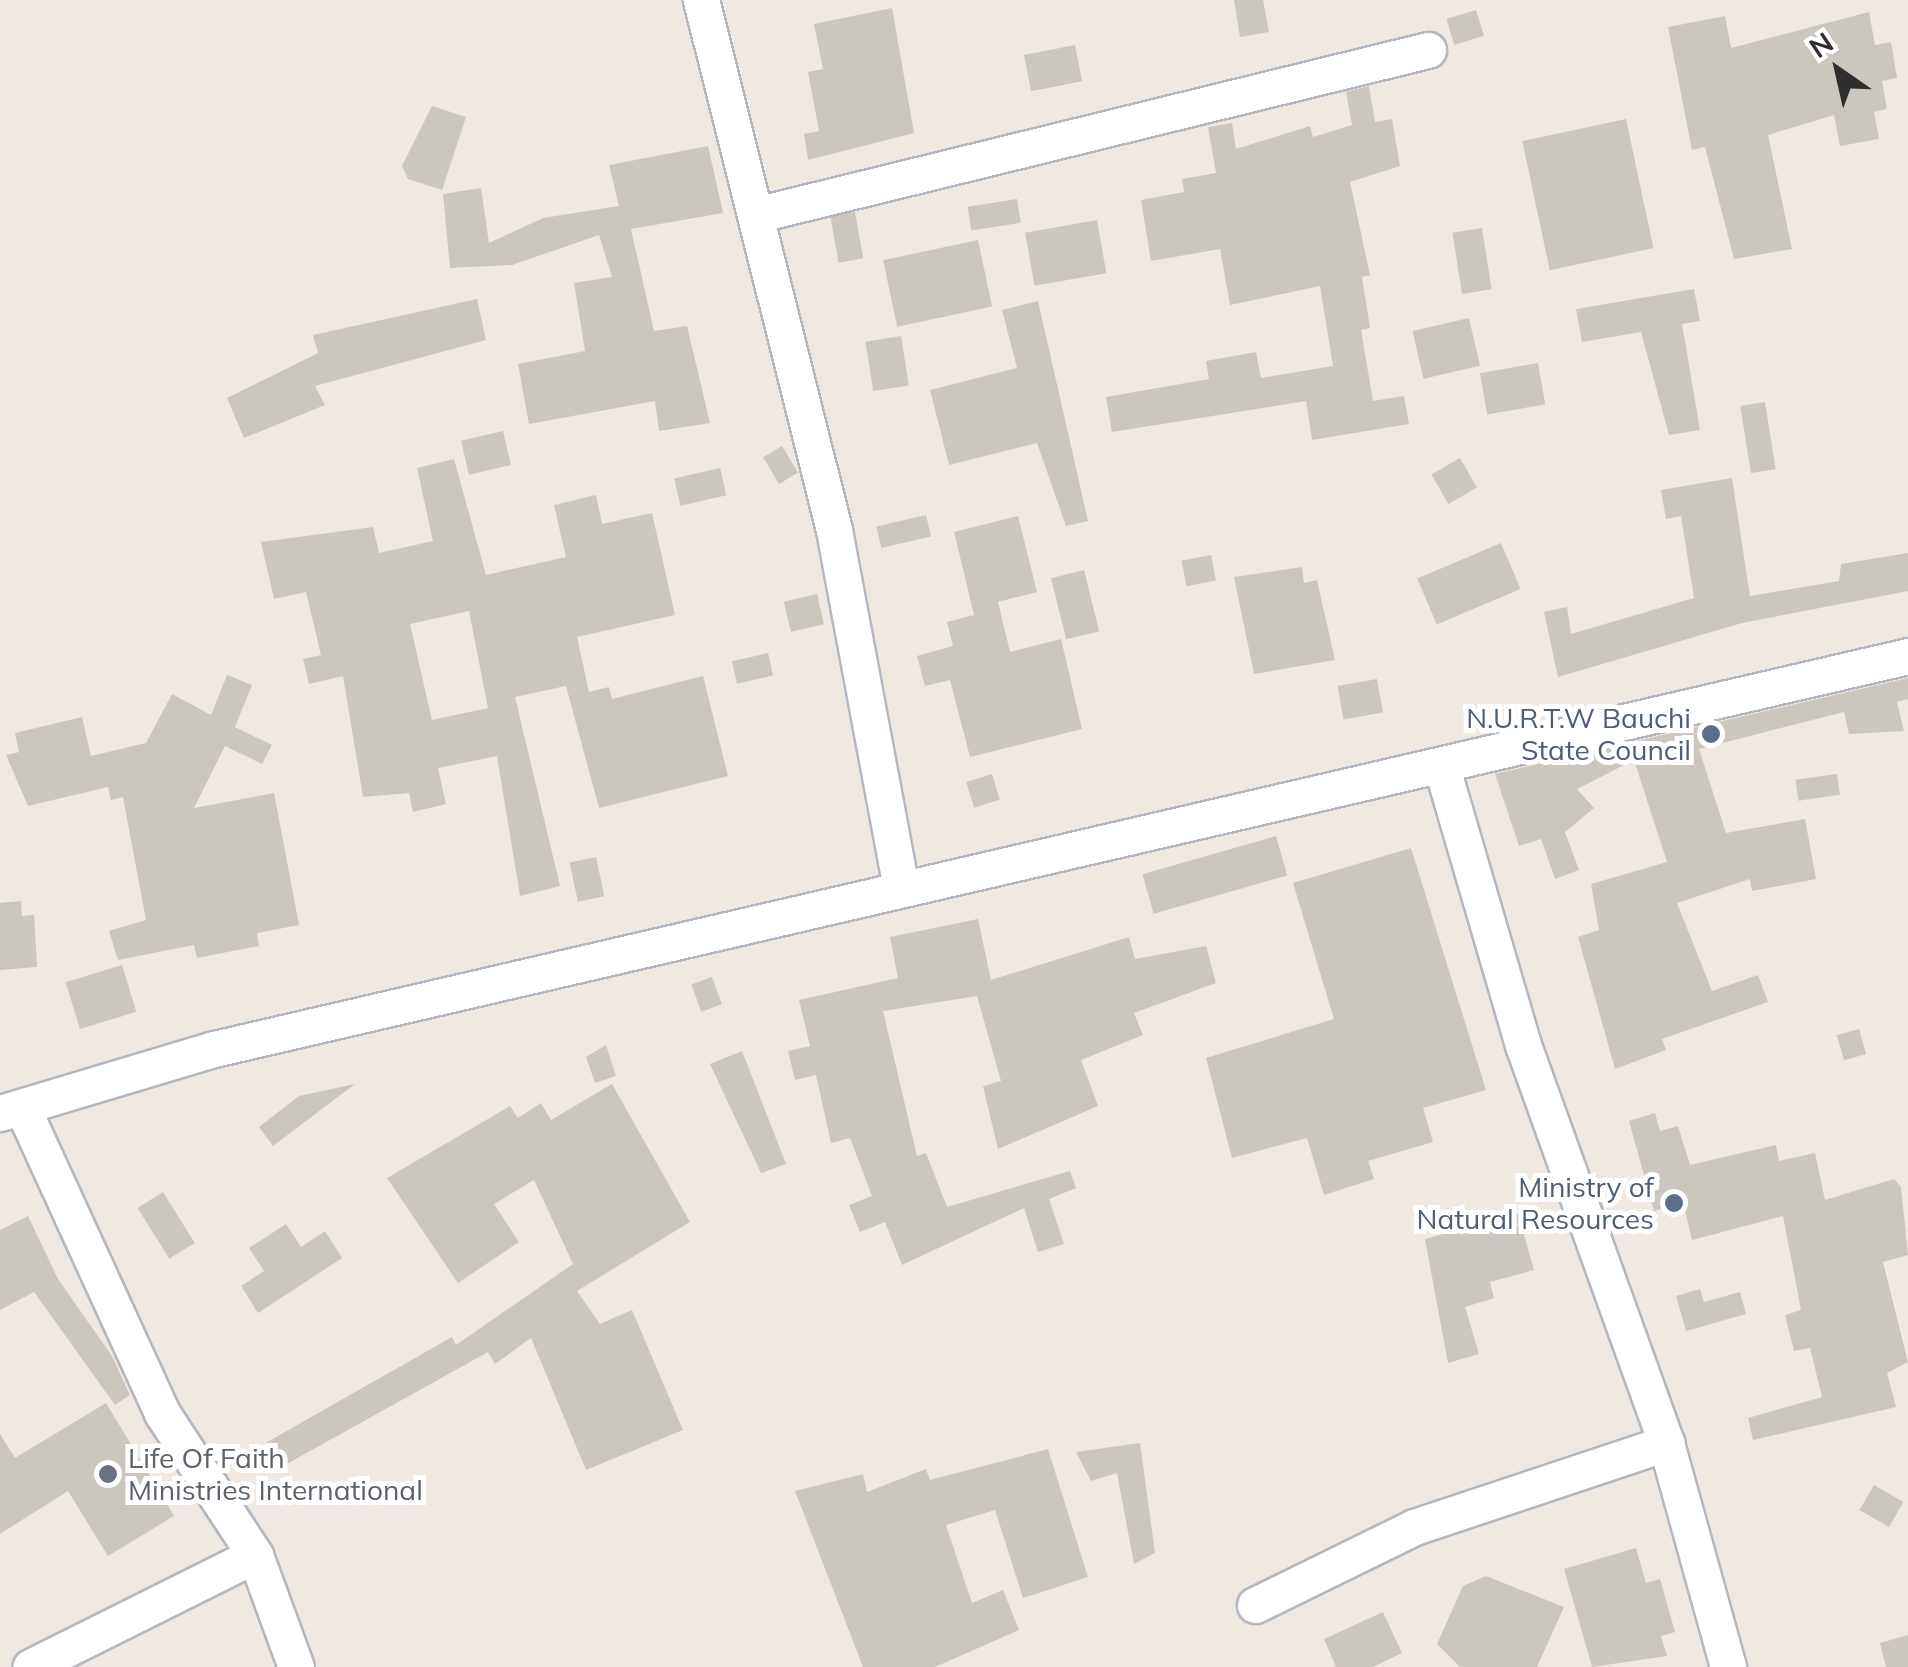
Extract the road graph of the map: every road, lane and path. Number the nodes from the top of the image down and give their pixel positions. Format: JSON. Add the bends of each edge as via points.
{"nodes":[{"id":1,"x":701,"y":0,"type":"edge"},
{"id":2,"x":1428,"y":50,"type":"dead end"},
{"id":3,"x":755,"y":215,"type":"junction"},
{"id":4,"x":1908,"y":656,"type":"edge"},
{"id":5,"x":1442,"y":768,"type":"junction"},
{"id":6,"x":901,"y":887,"type":"junction"},
{"id":7,"x":11,"y":1110,"type":"edge"},
{"id":8,"x":1666,"y":1443,"type":"junction"},
{"id":9,"x":255,"y":1555,"type":"junction"},
{"id":10,"x":1255,"y":1605,"type":"dead end"},
{"id":11,"x":30,"y":1667,"type":"edge"},
{"id":12,"x":296,"y":1667,"type":"edge"},
{"id":13,"x":1728,"y":1667,"type":"edge"}],
"edges":[{"from":1,"to":3,"type":"street"},
{"from":2,"to":3,"type":"street"},
{"from":3,"to":6,"type":"street","via":[[834,530]]},
{"from":4,"to":5,"type":"street"},
{"from":5,"to":6,"type":"street"},
{"from":5,"to":8,"type":"street","via":[[1523,1045]]},
{"from":6,"to":7,"type":"street","via":[[214,1049]]},
{"from":7,"to":9,"type":"street","via":[[162,1413]]},
{"from":8,"to":10,"type":"street","via":[[1414,1527]]},
{"from":8,"to":13,"type":"street"},
{"from":9,"to":11,"type":"street"},
{"from":9,"to":12,"type":"street"}]}
